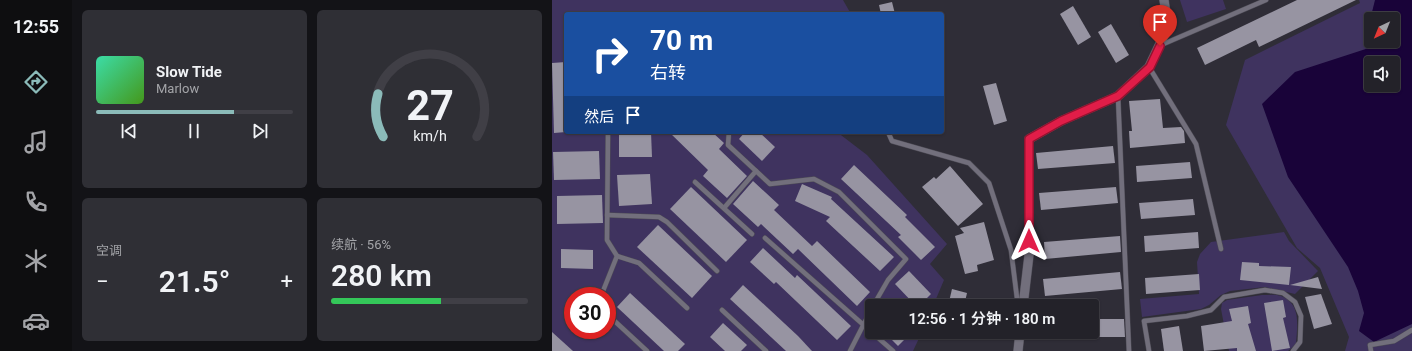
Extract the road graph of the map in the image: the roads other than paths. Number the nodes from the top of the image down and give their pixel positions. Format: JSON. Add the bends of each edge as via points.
{"nodes":[{"id":1,"x":1164,"y":0,"type":"edge"},
{"id":2,"x":1266,"y":0,"type":"edge"},
{"id":3,"x":1160,"y":46,"type":"junction"},
{"id":4,"x":1150,"y":67,"type":"junction"},
{"id":5,"x":1118,"y":96,"type":"junction"},
{"id":6,"x":608,"y":134,"type":"edge"},
{"id":7,"x":729,"y":134,"type":"edge"},
{"id":8,"x":889,"y":134,"type":"edge"},
{"id":9,"x":756,"y":171,"type":"junction"},
{"id":10,"x":695,"y":182,"type":"dead end"},
{"id":11,"x":724,"y":208,"type":"junction"},
{"id":12,"x":608,"y":215,"type":"junction"},
{"id":13,"x":752,"y":234,"type":"dead end"},
{"id":14,"x":765,"y":238,"type":"dead end"},
{"id":15,"x":1221,"y":248,"type":"dead end"},
{"id":16,"x":617,"y":256,"type":"junction"},
{"id":17,"x":717,"y":271,"type":"dead end"},
{"id":18,"x":605,"y":287,"type":"edge"},
{"id":19,"x":877,"y":299,"type":"edge"},
{"id":20,"x":1017,"y":299,"type":"edge"},
{"id":21,"x":1024,"y":299,"type":"edge"},
{"id":22,"x":687,"y":308,"type":"dead end"},
{"id":23,"x":722,"y":310,"type":"dead end"},
{"id":24,"x":865,"y":321,"type":"edge"},
{"id":25,"x":616,"y":322,"type":"edge"},
{"id":26,"x":863,"y":324,"type":"junction"},
{"id":27,"x":1412,"y":330,"type":"edge"},
{"id":28,"x":1019,"y":339,"type":"edge"},
{"id":29,"x":647,"y":351,"type":"edge"},
{"id":30,"x":766,"y":351,"type":"edge"},
{"id":31,"x":850,"y":351,"type":"edge"},
{"id":32,"x":893,"y":351,"type":"edge"},
{"id":33,"x":1018,"y":351,"type":"edge"},
{"id":34,"x":1128,"y":351,"type":"edge"},
{"id":35,"x":1149,"y":351,"type":"edge"},
{"id":36,"x":1293,"y":351,"type":"edge"},
{"id":37,"x":1371,"y":351,"type":"edge"}],
"edges":[{"from":1,"to":3,"type":"street","via":[[1168,27]]},
{"from":2,"to":3,"type":"lane"},
{"from":3,"to":4,"type":"street"},
{"from":4,"to":5,"type":"street"},
{"from":4,"to":15,"type":"lane","via":[[1196,144]]},
{"from":5,"to":21,"type":"street","via":[[1061,121],[1029,139],[1029,255]]},
{"from":5,"to":34,"type":"lane"},
{"from":6,"to":12,"type":"lane"},
{"from":7,"to":9,"type":"lane","via":[[728,145]]},
{"from":8,"to":20,"type":"lane","via":[[892,141],[969,163],[989,183],[1011,250]]},
{"from":9,"to":11,"type":"lane"},
{"from":9,"to":19,"type":"lane","via":[[770,184],[814,179],[839,192],[906,259],[888,280]]},
{"from":10,"to":11,"type":"lane"},
{"from":11,"to":13,"type":"lane"},
{"from":12,"to":16,"type":"lane","via":[[608,240]]},
{"from":12,"to":17,"type":"lane","via":[[659,217]]},
{"from":14,"to":26,"type":"lane"},
{"from":16,"to":18,"type":"lane"},
{"from":16,"to":22,"type":"lane","via":[[638,263]]},
{"from":23,"to":30,"type":"lane"},
{"from":24,"to":26,"type":"lane"},
{"from":25,"to":29,"type":"lane"},
{"from":26,"to":31,"type":"lane"},
{"from":26,"to":32,"type":"lane"},
{"from":27,"to":37,"type":"lane","via":[[1394,341],[1370,345]]},
{"from":28,"to":33,"type":"street"},
{"from":35,"to":36,"type":"lane","via":[[1144,321],[1212,310],[1224,297],[1265,290],[1283,293],[1295,302],[1301,316],[1300,342]]}]}
